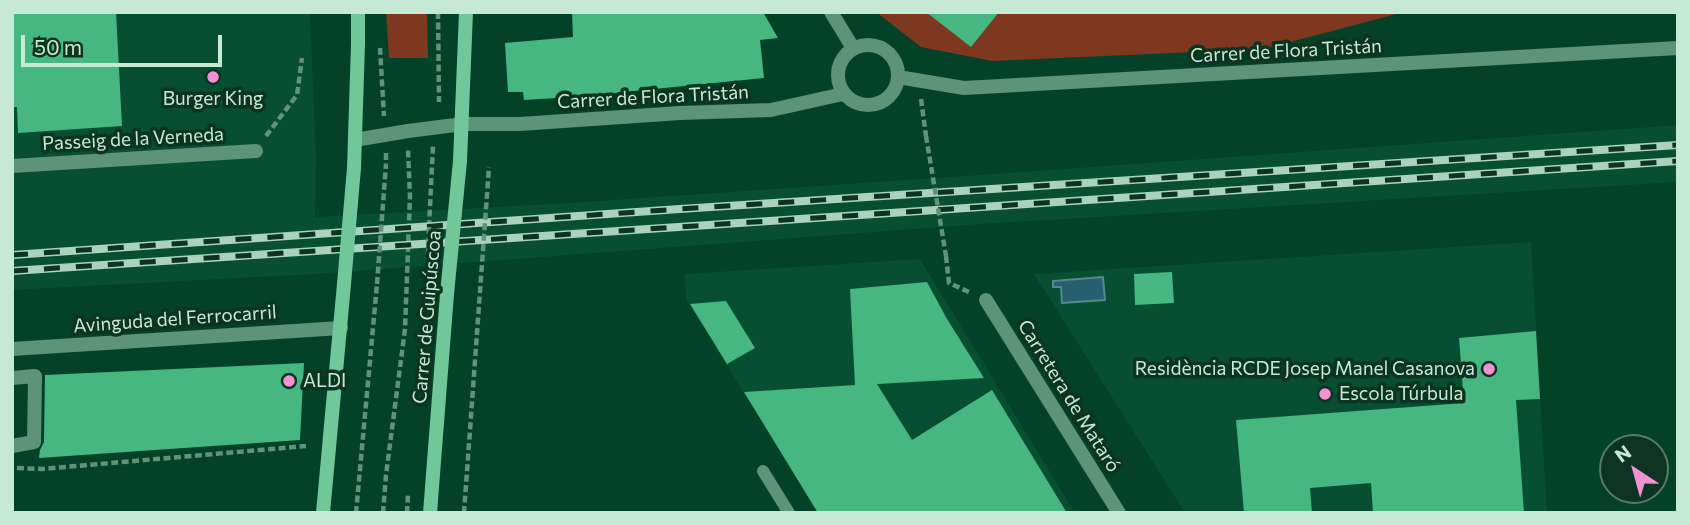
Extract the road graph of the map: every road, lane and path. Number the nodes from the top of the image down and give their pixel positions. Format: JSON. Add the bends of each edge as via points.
{"nodes":[{"id":1,"x":358,"y":12,"type":"edge"},
{"id":2,"x":438,"y":12,"type":"edge"},
{"id":3,"x":466,"y":12,"type":"edge"},
{"id":4,"x":831,"y":12,"type":"edge"},
{"id":5,"x":438,"y":33,"type":"dead end"},
{"id":6,"x":380,"y":43,"type":"dead end"},
{"id":7,"x":853,"y":48,"type":"junction"},
{"id":8,"x":1678,"y":48,"type":"edge"},
{"id":9,"x":302,"y":58,"type":"dead end"},
{"id":10,"x":898,"y":77,"type":"junction"},
{"id":11,"x":920,"y":81,"type":"junction"},
{"id":12,"x":844,"y":94,"type":"junction"},
{"id":13,"x":463,"y":124,"type":"junction"},
{"id":14,"x":385,"y":134,"type":"junction"},
{"id":15,"x":355,"y":140,"type":"junction"},
{"id":16,"x":409,"y":144,"type":"dead end"},
{"id":17,"x":256,"y":151,"type":"joint"},
{"id":18,"x":12,"y":166,"type":"edge"},
{"id":19,"x":489,"y":167,"type":"dead end"},
{"id":20,"x":986,"y":300,"type":"joint"},
{"id":21,"x":341,"y":328,"type":"junction"},
{"id":22,"x":12,"y":349,"type":"edge"},
{"id":23,"x":12,"y":378,"type":"edge"},
{"id":24,"x":12,"y":446,"type":"edge"},
{"id":25,"x":306,"y":446,"type":"dead end"},
{"id":26,"x":12,"y":468,"type":"edge"},
{"id":27,"x":763,"y":471,"type":"dead end"},
{"id":28,"x":323,"y":513,"type":"edge"},
{"id":29,"x":356,"y":513,"type":"edge"},
{"id":30,"x":383,"y":513,"type":"edge"},
{"id":31,"x":430,"y":513,"type":"edge"},
{"id":32,"x":464,"y":513,"type":"edge"},
{"id":33,"x":789,"y":513,"type":"edge"},
{"id":34,"x":1119,"y":513,"type":"edge"}],
"edges":[{"from":1,"to":15,"type":"main road"},
{"from":2,"to":5,"type":"path"},
{"from":3,"to":13,"type":"main road","name":"Carrer de Guipúscoa"},
{"from":4,"to":7,"type":"street"},
{"from":6,"to":14,"type":"path"},
{"from":7,"to":10,"type":"street","via":[[869,44],[885,50],[896,64]]},
{"from":7,"to":12,"type":"street","via":[[837,71]]},
{"from":8,"to":11,"type":"street","name":"Carrer de Flora Tristán","via":[[964,88]]},
{"from":9,"to":17,"type":"path","via":[[297,95]]},
{"from":10,"to":11,"type":"street","name":"Carrer de Flora Tristán"},
{"from":10,"to":12,"type":"street","via":[[892,93],[878,103],[861,104]]},
{"from":11,"to":20,"type":"path","bridge":true,"via":[[949,283]]},
{"from":12,"to":13,"type":"street","name":"Carrer de Flora Tristán","via":[[771,110]]},
{"from":13,"to":14,"type":"street"},
{"from":13,"to":31,"type":"main road","name":"Carrer de Guipúscoa","bridge":true},
{"from":14,"to":15,"type":"street"},
{"from":14,"to":29,"type":"path","bridge":true},
{"from":15,"to":21,"type":"main road","bridge":true},
{"from":16,"to":30,"type":"path","via":[[405,329]]},
{"from":17,"to":18,"type":"street","name":"Passeig de la Verneda"},
{"from":19,"to":32,"type":"path","bridge":true},
{"from":20,"to":34,"type":"street","name":"Carretera de Mataró"},
{"from":21,"to":22,"type":"street","name":"Avinguda del Ferrocarril"},
{"from":21,"to":28,"type":"main road"},
{"from":23,"to":24,"type":"street","via":[[35,376],[34,442]]},
{"from":25,"to":26,"type":"path"},
{"from":27,"to":33,"type":"lane"}]}
